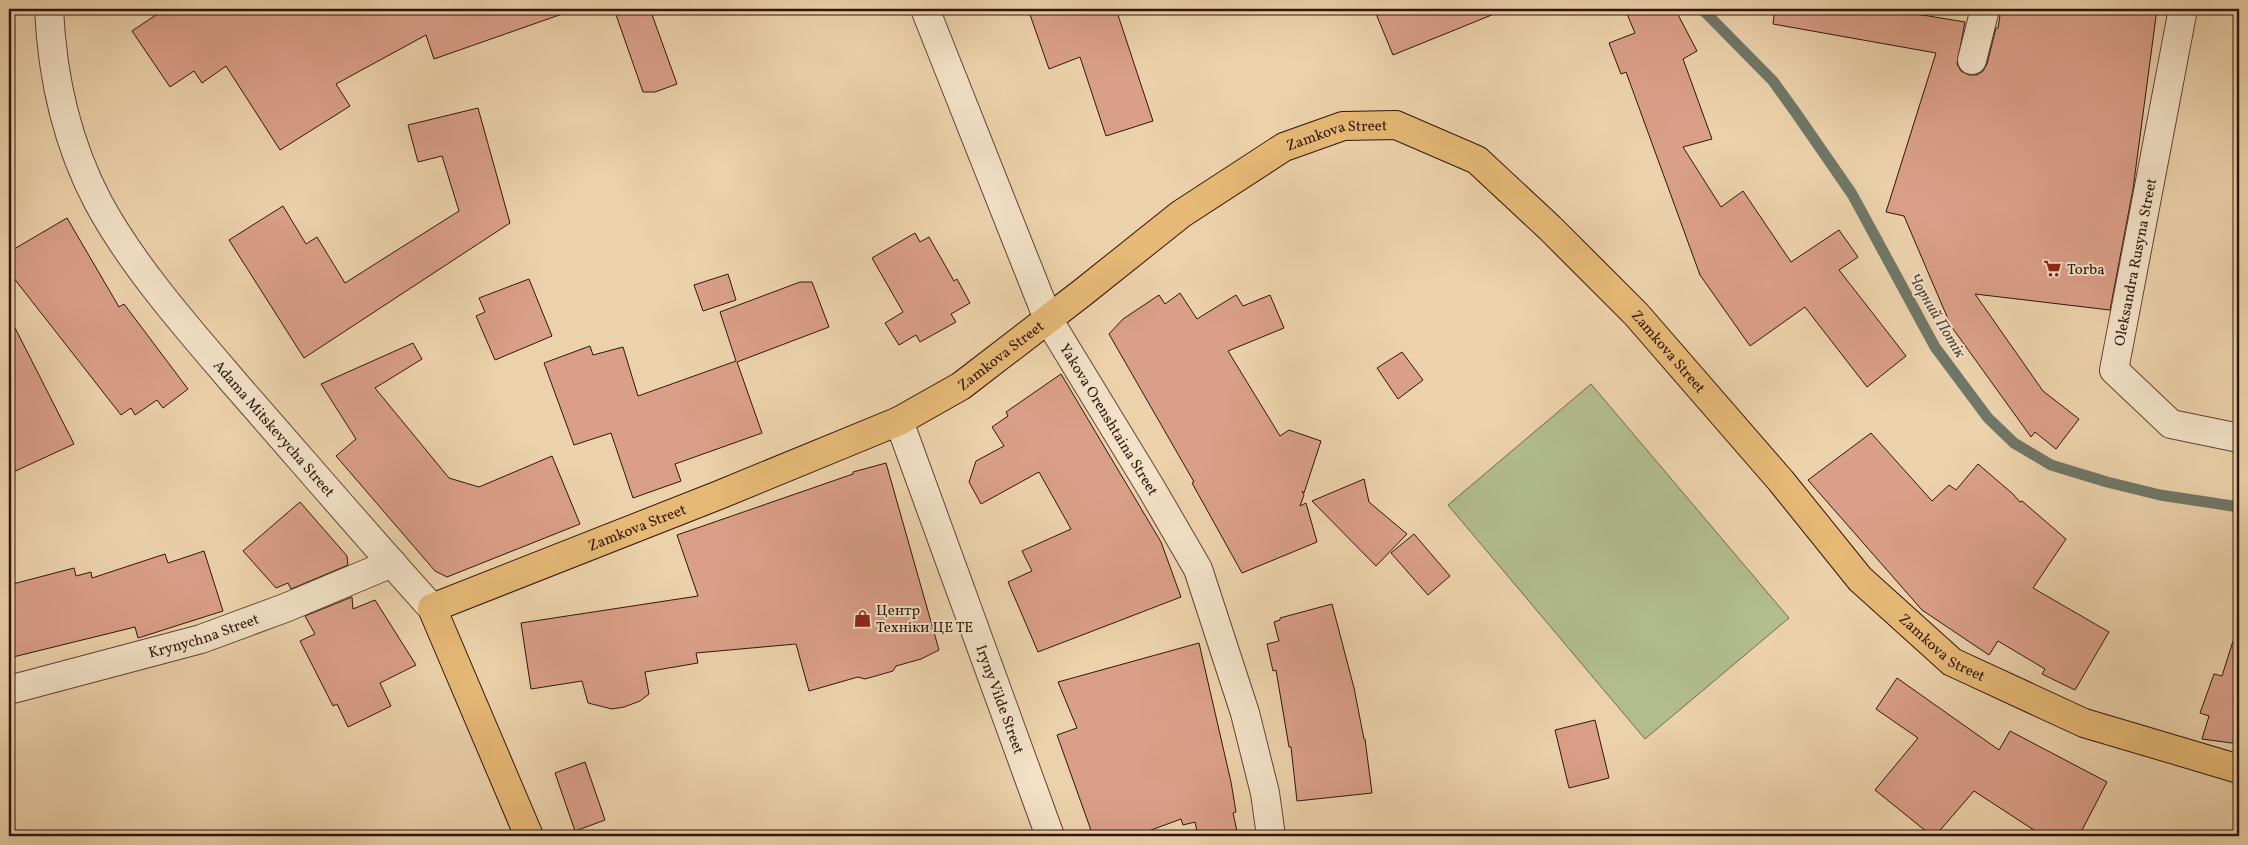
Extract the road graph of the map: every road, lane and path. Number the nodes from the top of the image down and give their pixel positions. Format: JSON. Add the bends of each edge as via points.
{"nodes":[{"id":1,"x":49,"y":9,"type":"edge"},
{"id":2,"x":925,"y":9,"type":"edge"},
{"id":3,"x":1985,"y":9,"type":"edge"},
{"id":4,"x":2183,"y":9,"type":"edge"},
{"id":5,"x":1972,"y":60,"type":"dead end"},
{"id":6,"x":1048,"y":319,"type":"junction"},
{"id":7,"x":899,"y":421,"type":"junction"},
{"id":8,"x":2239,"y":438,"type":"edge"},
{"id":9,"x":392,"y":563,"type":"junction"},
{"id":10,"x":432,"y":608,"type":"junction"},
{"id":11,"x":9,"y":690,"type":"edge"},
{"id":12,"x":2239,"y":769,"type":"edge"},
{"id":13,"x":529,"y":836,"type":"edge"},
{"id":14,"x":1050,"y":836,"type":"edge"},
{"id":15,"x":1271,"y":836,"type":"edge"}],
"edges":[{"from":1,"to":9,"type":"street","name":"Adama Mitskevycha Street","via":[[50,40],[59,94],[77,153],[98,202],[175,314]]},
{"from":2,"to":6,"type":"street","name":"Yakova Orenshtaina Street"},
{"from":3,"to":5,"type":"street"},
{"from":4,"to":8,"type":"street","name":"Oleksandra Rusyna Street","via":[[2114,370],[2171,424]]},
{"from":6,"to":7,"type":"main road","name":"Zamkova Street","via":[[961,386]]},
{"from":6,"to":12,"type":"main road","name":"Zamkova Street","via":[[1181,214],[1284,147],[1343,126],[1396,125],[1477,160],[1550,228],[1636,314],[1781,481],[1860,579],[1952,662],[2084,723]]},
{"from":6,"to":15,"type":"street","name":"Yakova Orenshtaina Street","via":[[1198,569],[1245,713],[1265,793]]},
{"from":7,"to":10,"type":"main road","name":"Zamkova Street"},
{"from":7,"to":14,"type":"street","name":"Iryny Vilde Street"},
{"from":9,"to":10,"type":"street","name":"Adama Mitskevycha Street"},
{"from":9,"to":11,"type":"street","name":"Krynychna Street","via":[[201,639]]},
{"from":10,"to":13,"type":"main road","name":"Adama Mitskevycha Street"}]}
